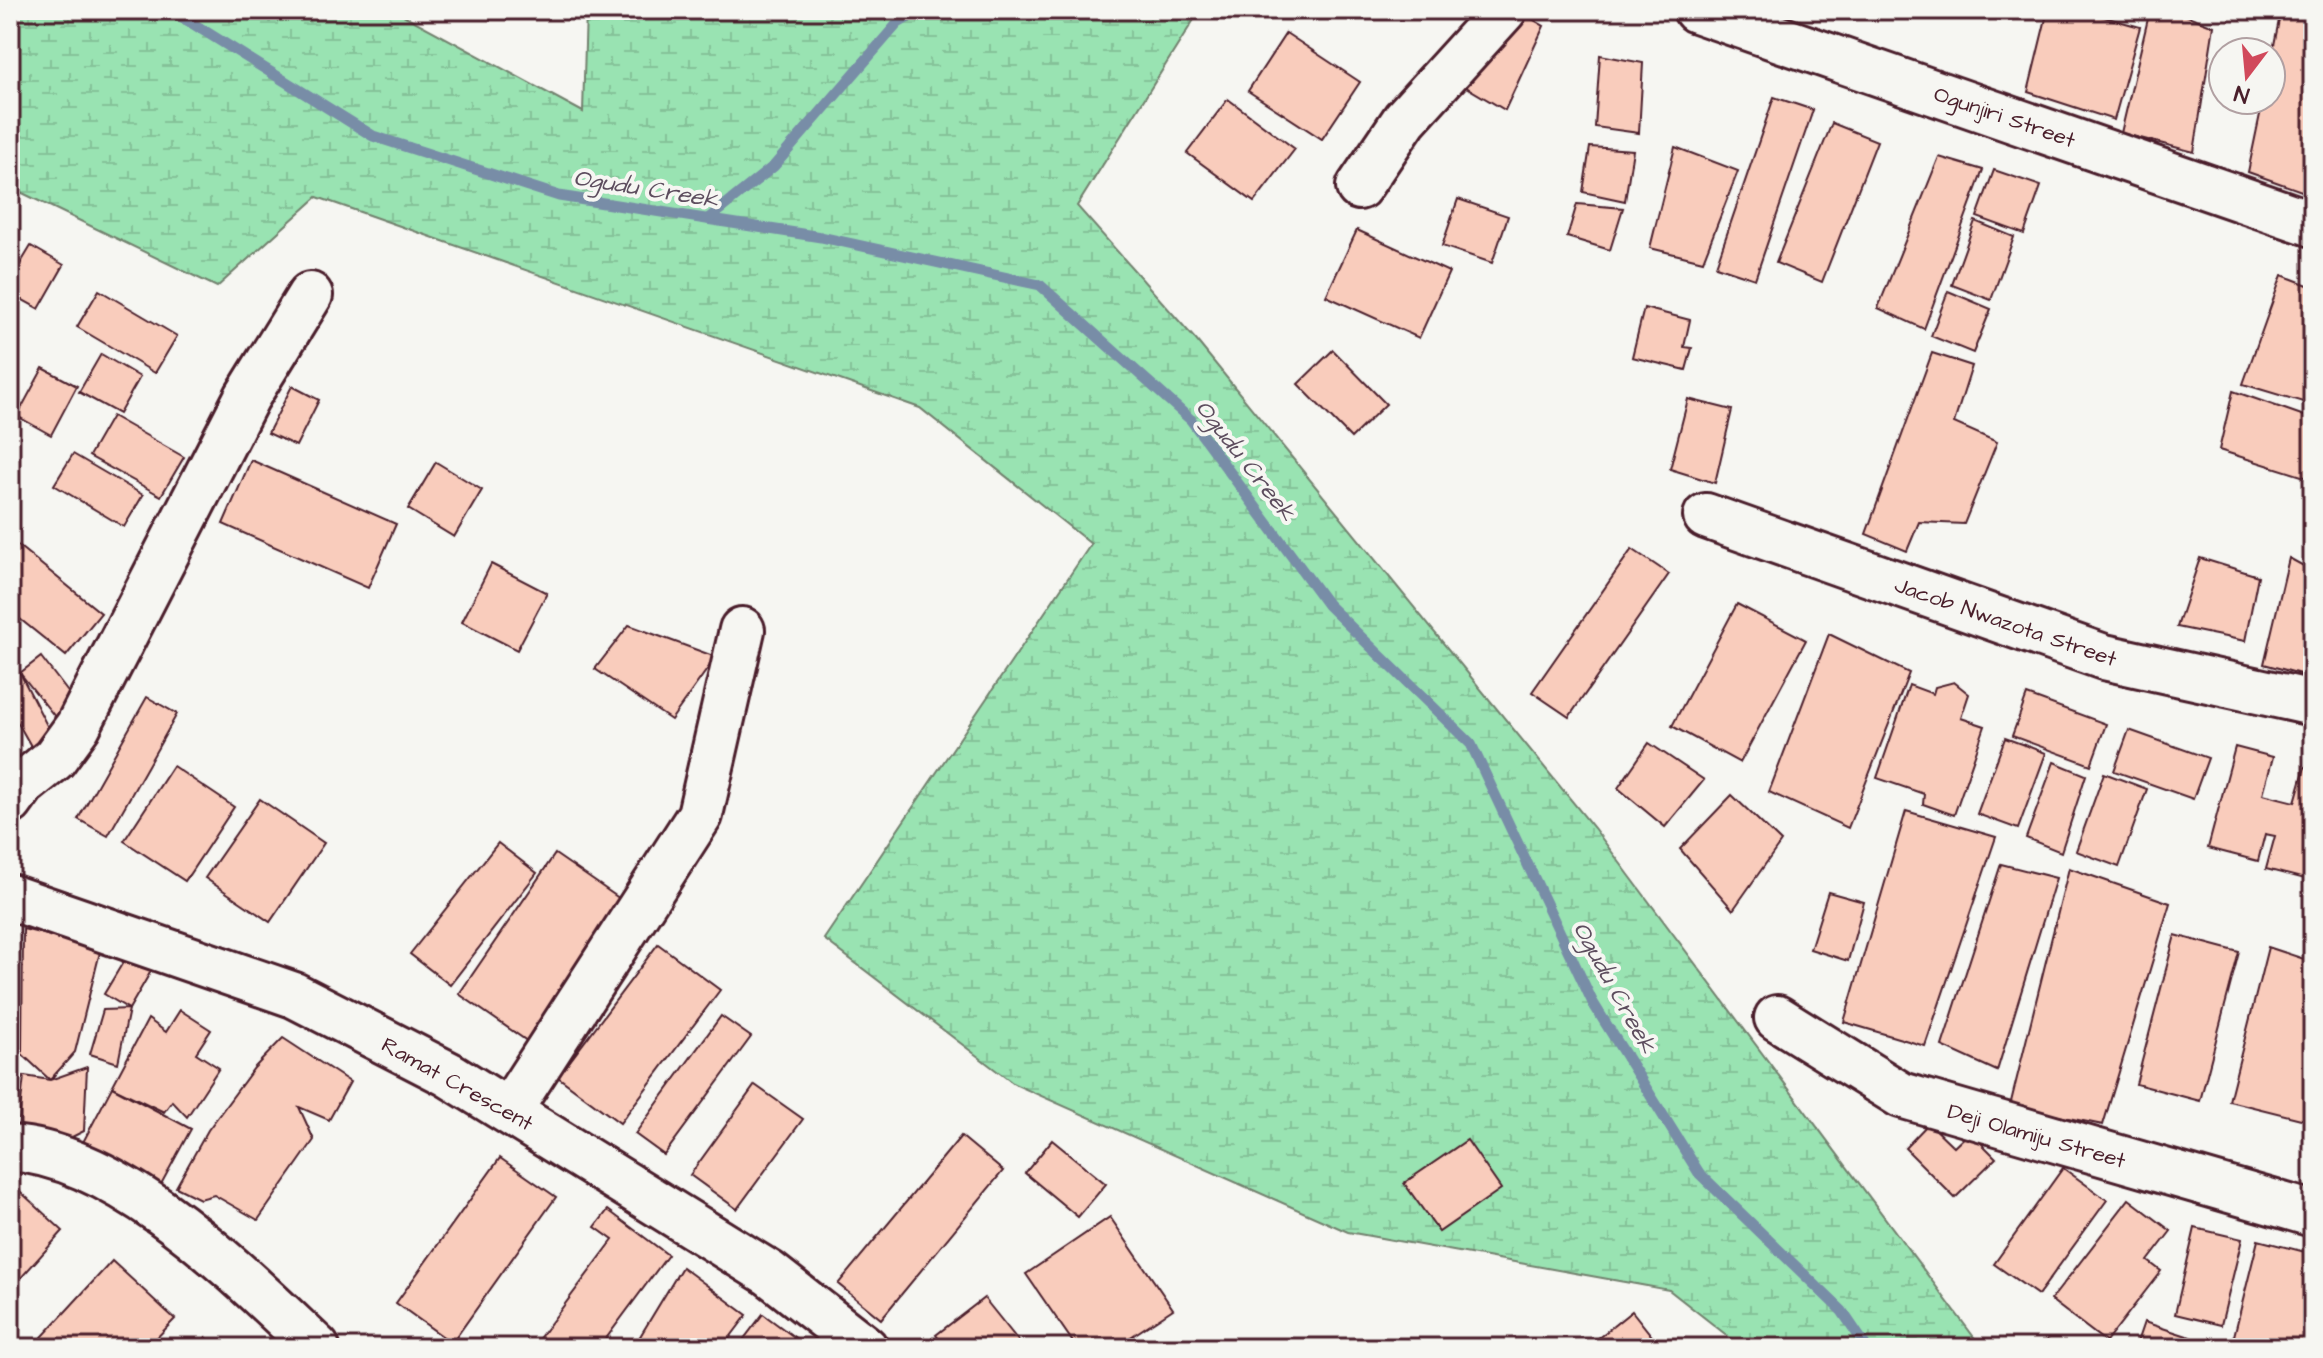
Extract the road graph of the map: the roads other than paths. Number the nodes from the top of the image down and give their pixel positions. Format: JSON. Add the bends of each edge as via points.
{"nodes":[{"id":1,"x":1504,"y":10,"type":"edge"},
{"id":2,"x":1696,"y":10,"type":"edge"},
{"id":3,"x":1359,"y":187,"type":"dead end"},
{"id":4,"x":2313,"y":224,"type":"edge"},
{"id":5,"x":310,"y":295,"type":"dead end"},
{"id":6,"x":1706,"y":516,"type":"dead end"},
{"id":7,"x":742,"y":630,"type":"dead end"},
{"id":8,"x":2313,"y":703,"type":"edge"},
{"id":9,"x":10,"y":802,"type":"edge"},
{"id":10,"x":10,"y":897,"type":"edge"},
{"id":11,"x":1777,"y":1018,"type":"dead end"},
{"id":12,"x":510,"y":1109,"type":"junction"},
{"id":13,"x":10,"y":1148,"type":"edge"},
{"id":14,"x":2313,"y":1214,"type":"edge"},
{"id":15,"x":317,"y":1348,"type":"edge"},
{"id":16,"x":865,"y":1348,"type":"edge"}],
"edges":[{"from":1,"to":3,"type":"street","via":[[1405,119]]},
{"from":2,"to":4,"type":"street","name":"Ogunjiri Street"},
{"from":5,"to":9,"type":"street","via":[[247,397],[78,726],[54,759]]},
{"from":6,"to":8,"type":"street","name":"Jacob Nwazota Street","via":[[2104,657]]},
{"from":7,"to":12,"type":"street","via":[[700,815]]},
{"from":10,"to":12,"type":"street","name":"Ramat Crescent","via":[[294,995]]},
{"from":11,"to":14,"type":"street","name":"Deji Olamiju Street","via":[[1901,1095]]},
{"from":12,"to":16,"type":"street","name":"Ramat Crescent","via":[[769,1273]]},
{"from":13,"to":15,"type":"street","via":[[95,1174],[155,1207],[223,1260]]}]}
